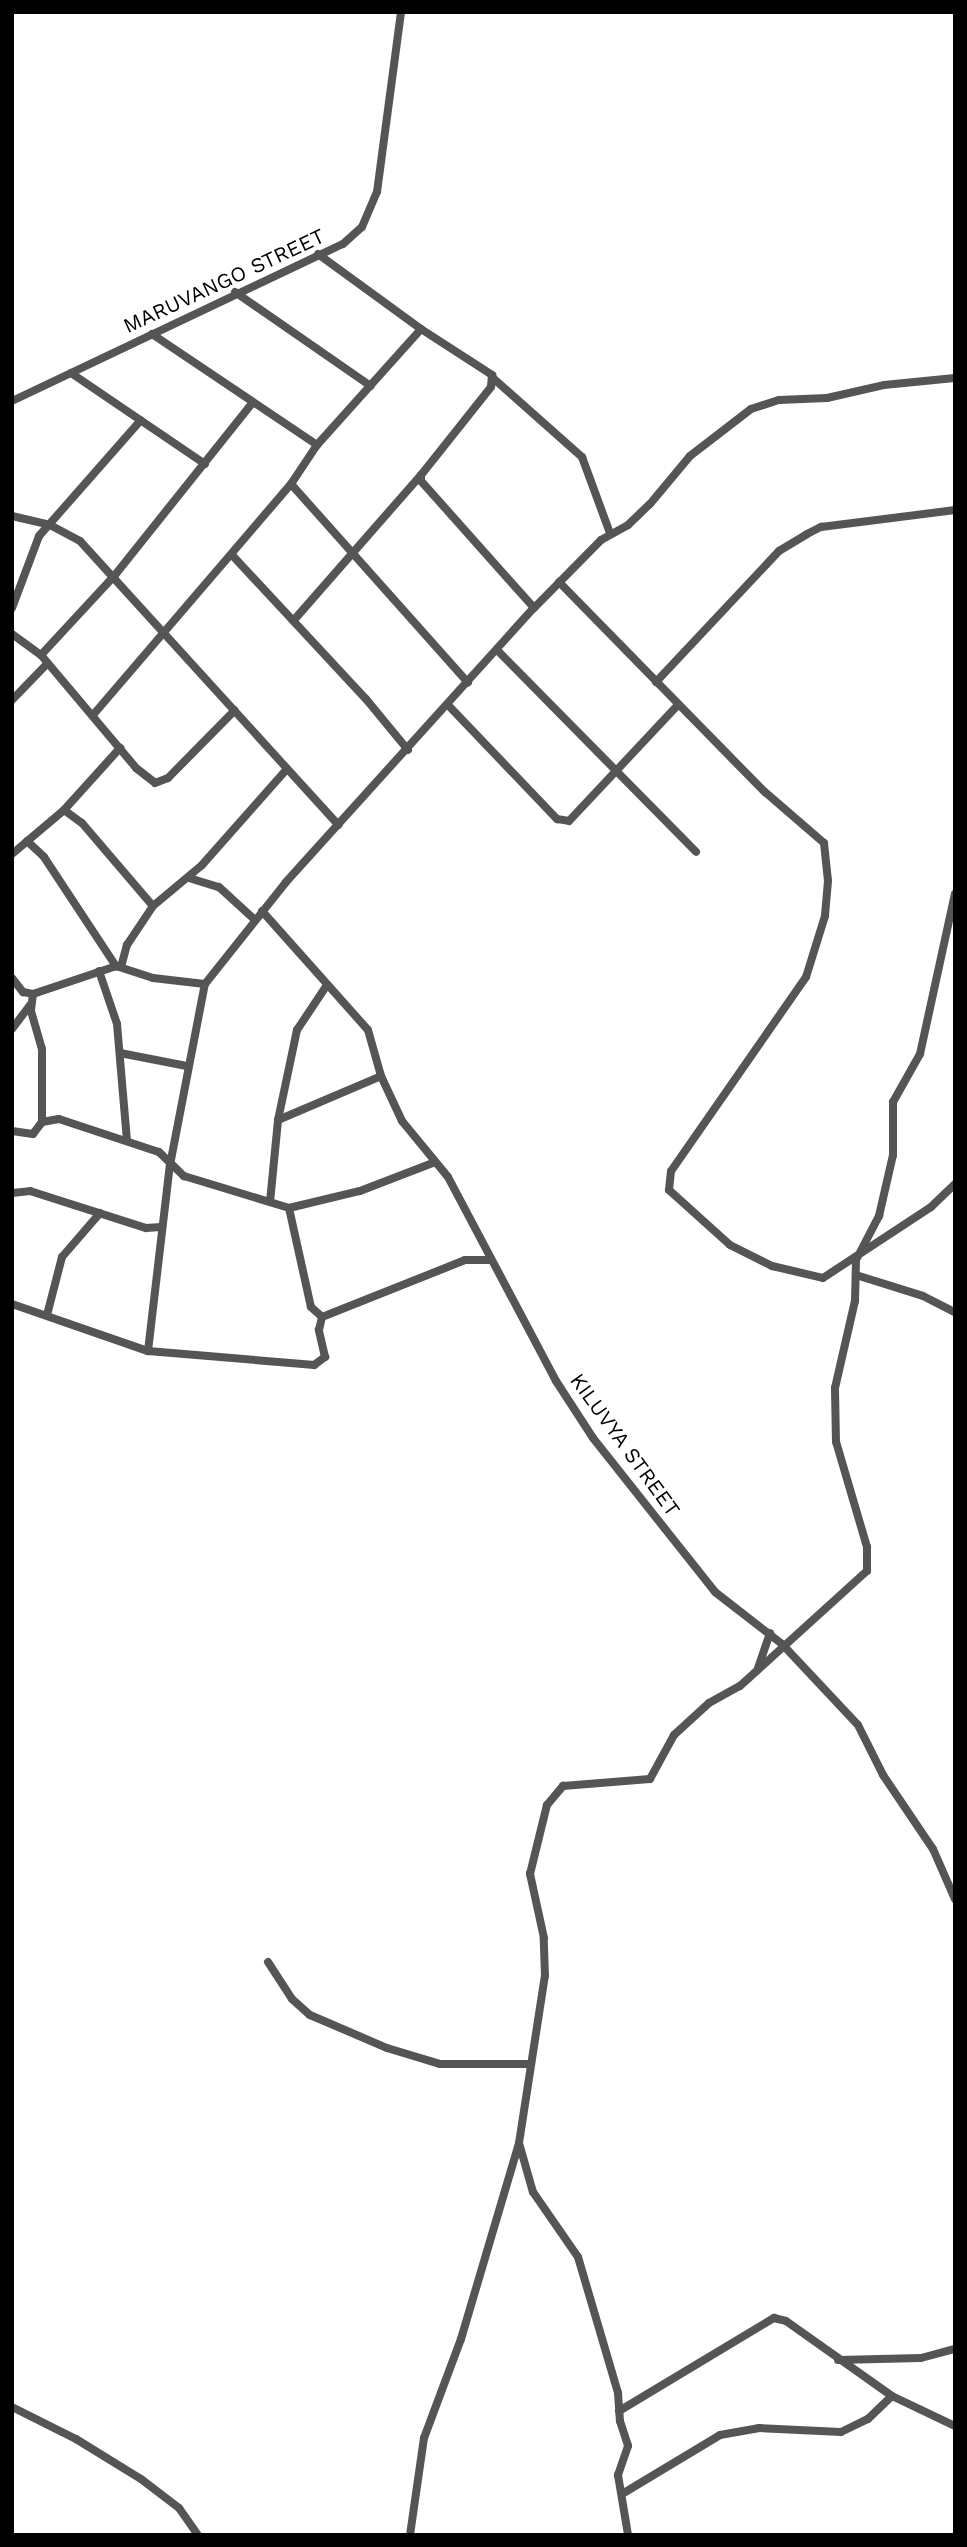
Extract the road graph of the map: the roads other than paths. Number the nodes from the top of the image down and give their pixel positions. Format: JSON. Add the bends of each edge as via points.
{"nodes":[{"id":1,"x":401,"y":12,"type":"edge"},
{"id":2,"x":318,"y":254,"type":"junction"},
{"id":3,"x":235,"y":292,"type":"junction"},
{"id":4,"x":421,"y":329,"type":"junction"},
{"id":5,"x":152,"y":334,"type":"junction"},
{"id":6,"x":71,"y":373,"type":"junction"},
{"id":7,"x":955,"y":378,"type":"edge"},
{"id":8,"x":494,"y":379,"type":"junction"},
{"id":9,"x":372,"y":386,"type":"junction"},
{"id":10,"x":12,"y":401,"type":"edge"},
{"id":11,"x":254,"y":402,"type":"junction"},
{"id":12,"x":141,"y":420,"type":"junction"},
{"id":13,"x":317,"y":446,"type":"junction"},
{"id":14,"x":205,"y":464,"type":"junction"},
{"id":15,"x":421,"y":475,"type":"junction"},
{"id":16,"x":291,"y":484,"type":"junction"},
{"id":17,"x":955,"y":510,"type":"edge"},
{"id":18,"x":12,"y":516,"type":"edge"},
{"id":19,"x":50,"y":525,"type":"junction"},
{"id":20,"x":610,"y":533,"type":"junction"},
{"id":21,"x":356,"y":553,"type":"junction"},
{"id":22,"x":232,"y":555,"type":"junction"},
{"id":23,"x":115,"y":575,"type":"junction"},
{"id":24,"x":559,"y":582,"type":"junction"},
{"id":25,"x":12,"y":608,"type":"edge"},
{"id":26,"x":534,"y":608,"type":"junction"},
{"id":27,"x":294,"y":620,"type":"junction"},
{"id":28,"x":166,"y":632,"type":"junction"},
{"id":29,"x":12,"y":634,"type":"edge"},
{"id":30,"x":498,"y":651,"type":"junction"},
{"id":31,"x":41,"y":655,"type":"junction"},
{"id":32,"x":45,"y":666,"type":"junction"},
{"id":33,"x":468,"y":682,"type":"junction"},
{"id":34,"x":656,"y":682,"type":"junction"},
{"id":35,"x":12,"y":700,"type":"edge"},
{"id":36,"x":448,"y":705,"type":"junction"},
{"id":37,"x":678,"y":705,"type":"junction"},
{"id":38,"x":235,"y":710,"type":"junction"},
{"id":39,"x":93,"y":715,"type":"junction"},
{"id":40,"x":120,"y":748,"type":"junction"},
{"id":41,"x":408,"y":750,"type":"junction"},
{"id":42,"x":287,"y":769,"type":"junction"},
{"id":43,"x":615,"y":773,"type":"junction"},
{"id":44,"x":64,"y":810,"type":"junction"},
{"id":45,"x":338,"y":825,"type":"junction"},
{"id":46,"x":27,"y":841,"type":"junction"},
{"id":47,"x":696,"y":852,"type":"dead end"},
{"id":48,"x":12,"y":854,"type":"edge"},
{"id":49,"x":189,"y":878,"type":"junction"},
{"id":50,"x":955,"y":894,"type":"edge"},
{"id":51,"x":153,"y":906,"type":"junction"},
{"id":52,"x":262,"y":911,"type":"junction"},
{"id":53,"x":255,"y":920,"type":"junction"},
{"id":54,"x":119,"y":967,"type":"junction"},
{"id":55,"x":99,"y":971,"type":"junction"},
{"id":56,"x":12,"y":978,"type":"edge"},
{"id":57,"x":205,"y":984,"type":"junction"},
{"id":58,"x":327,"y":985,"type":"junction"},
{"id":59,"x":33,"y":994,"type":"junction"},
{"id":60,"x":30,"y":1004,"type":"junction"},
{"id":61,"x":12,"y":1029,"type":"edge"},
{"id":62,"x":120,"y":1052,"type":"junction"},
{"id":63,"x":187,"y":1066,"type":"junction"},
{"id":64,"x":381,"y":1076,"type":"junction"},
{"id":65,"x":278,"y":1120,"type":"junction"},
{"id":66,"x":42,"y":1122,"type":"junction"},
{"id":67,"x":12,"y":1132,"type":"edge"},
{"id":68,"x":127,"y":1141,"type":"junction"},
{"id":69,"x":435,"y":1162,"type":"junction"},
{"id":70,"x":170,"y":1165,"type":"junction"},
{"id":71,"x":955,"y":1184,"type":"edge"},
{"id":72,"x":15,"y":1192,"type":"edge"},
{"id":73,"x":270,"y":1202,"type":"junction"},
{"id":74,"x":12,"y":1204,"type":"edge"},
{"id":75,"x":289,"y":1208,"type":"junction"},
{"id":76,"x":100,"y":1213,"type":"junction"},
{"id":77,"x":161,"y":1227,"type":"junction"},
{"id":78,"x":489,"y":1260,"type":"junction"},
{"id":79,"x":856,"y":1260,"type":"junction"},
{"id":80,"x":856,"y":1275,"type":"junction"},
{"id":81,"x":12,"y":1304,"type":"edge"},
{"id":82,"x":955,"y":1312,"type":"edge"},
{"id":83,"x":47,"y":1315,"type":"junction"},
{"id":84,"x":322,"y":1317,"type":"junction"},
{"id":85,"x":148,"y":1351,"type":"junction"},
{"id":86,"x":770,"y":1633,"type":"junction"},
{"id":87,"x":782,"y":1644,"type":"junction"},
{"id":88,"x":758,"y":1668,"type":"junction"},
{"id":89,"x":955,"y":1899,"type":"edge"},
{"id":90,"x":268,"y":1962,"type":"dead end"},
{"id":91,"x":528,"y":2064,"type":"junction"},
{"id":92,"x":519,"y":2143,"type":"junction"},
{"id":93,"x":955,"y":2349,"type":"edge"},
{"id":94,"x":838,"y":2361,"type":"junction"},
{"id":95,"x":892,"y":2396,"type":"junction"},
{"id":96,"x":12,"y":2407,"type":"edge"},
{"id":97,"x":619,"y":2411,"type":"junction"},
{"id":98,"x":955,"y":2426,"type":"edge"},
{"id":99,"x":622,"y":2494,"type":"junction"},
{"id":100,"x":198,"y":2535,"type":"edge"},
{"id":101,"x":410,"y":2535,"type":"edge"},
{"id":102,"x":628,"y":2535,"type":"edge"}],
"edges":[{"from":1,"to":2,"type":"street","name":"MARUVANGO STREET","via":[[371,210],[362,227],[343,244]]},
{"from":2,"to":3,"type":"street","name":"MARUVANGO STREET"},
{"from":2,"to":4,"type":"street"},
{"from":3,"to":5,"type":"street","name":"MARUVANGO STREET"},
{"from":3,"to":9,"type":"street"},
{"from":4,"to":8,"type":"street","via":[[486,367]]},
{"from":4,"to":9,"type":"street"},
{"from":5,"to":6,"type":"street","name":"MARUVANGO STREET"},
{"from":5,"to":11,"type":"street"},
{"from":6,"to":10,"type":"street","name":"MARUVANGO STREET"},
{"from":6,"to":12,"type":"street"},
{"from":7,"to":20,"type":"street","via":[[779,400],[751,409],[690,456],[628,525]]},
{"from":8,"to":15,"type":"street"},
{"from":8,"to":20,"type":"street","via":[[582,457]]},
{"from":9,"to":13,"type":"street"},
{"from":11,"to":13,"type":"street"},
{"from":11,"to":14,"type":"street"},
{"from":12,"to":14,"type":"street"},
{"from":12,"to":19,"type":"street"},
{"from":13,"to":16,"type":"street"},
{"from":14,"to":23,"type":"street"},
{"from":15,"to":21,"type":"street"},
{"from":15,"to":26,"type":"street","via":[[424,487]]},
{"from":16,"to":21,"type":"street"},
{"from":16,"to":22,"type":"street"},
{"from":17,"to":34,"type":"street","via":[[821,527],[807,534],[779,551]]},
{"from":18,"to":19,"type":"street"},
{"from":19,"to":23,"type":"street","via":[[80,541]]},
{"from":19,"to":25,"type":"street","via":[[39,536]]},
{"from":20,"to":24,"type":"street"},
{"from":21,"to":27,"type":"street"},
{"from":21,"to":33,"type":"street"},
{"from":22,"to":27,"type":"street"},
{"from":22,"to":28,"type":"street"},
{"from":23,"to":28,"type":"street"},
{"from":23,"to":31,"type":"street"},
{"from":24,"to":26,"type":"street"},
{"from":24,"to":34,"type":"street"},
{"from":26,"to":30,"type":"street"},
{"from":27,"to":41,"type":"street"},
{"from":28,"to":38,"type":"street"},
{"from":28,"to":39,"type":"street"},
{"from":29,"to":31,"type":"street"},
{"from":30,"to":33,"type":"street"},
{"from":30,"to":43,"type":"street"},
{"from":31,"to":32,"type":"street"},
{"from":32,"to":35,"type":"street"},
{"from":32,"to":39,"type":"street"},
{"from":33,"to":36,"type":"street"},
{"from":34,"to":37,"type":"street"},
{"from":36,"to":41,"type":"street"},
{"from":36,"to":43,"type":"street","via":[[557,819],[569,821]]},
{"from":37,"to":43,"type":"street"},
{"from":37,"to":79,"type":"street","via":[[765,792],[820,836],[828,881],[818,948],[806,977],[671,1171],[669,1190],[730,1245],[772,1266],[823,1278]]},
{"from":38,"to":40,"type":"street","via":[[161,783],[143,774]]},
{"from":38,"to":42,"type":"street"},
{"from":39,"to":40,"type":"street"},
{"from":40,"to":44,"type":"street"},
{"from":41,"to":45,"type":"street"},
{"from":42,"to":45,"type":"street"},
{"from":42,"to":49,"type":"street"},
{"from":43,"to":47,"type":"street"},
{"from":44,"to":46,"type":"street"},
{"from":44,"to":51,"type":"street","via":[[82,823]]},
{"from":45,"to":52,"type":"street"},
{"from":46,"to":48,"type":"street"},
{"from":46,"to":54,"type":"street","via":[[44,857]]},
{"from":49,"to":51,"type":"street"},
{"from":49,"to":53,"type":"street","via":[[219,887]]},
{"from":50,"to":79,"type":"street","via":[[920,1054],[893,1102],[893,1155],[878,1216]]},
{"from":51,"to":54,"type":"street","via":[[127,945]]},
{"from":52,"to":53,"type":"street"},
{"from":52,"to":58,"type":"street","name":"KILUVYA STREET"},
{"from":53,"to":57,"type":"street"},
{"from":54,"to":55,"type":"street"},
{"from":54,"to":57,"type":"street","via":[[153,978]]},
{"from":55,"to":59,"type":"street"},
{"from":55,"to":62,"type":"street","via":[[117,1024]]},
{"from":56,"to":59,"type":"street","via":[[23,992]]},
{"from":57,"to":63,"type":"street"},
{"from":58,"to":64,"type":"street","name":"KILUVYA STREET","via":[[368,1030]]},
{"from":58,"to":65,"type":"street","via":[[297,1030]]},
{"from":59,"to":60,"type":"street"},
{"from":60,"to":61,"type":"street"},
{"from":60,"to":66,"type":"street","via":[[42,1049]]},
{"from":62,"to":63,"type":"street"},
{"from":62,"to":68,"type":"street"},
{"from":63,"to":70,"type":"street"},
{"from":64,"to":65,"type":"street"},
{"from":64,"to":69,"type":"street","name":"KILUVYA STREET","via":[[402,1121]]},
{"from":65,"to":73,"type":"street"},
{"from":66,"to":67,"type":"street","via":[[33,1135]]},
{"from":66,"to":68,"type":"street","via":[[59,1119]]},
{"from":68,"to":70,"type":"street","via":[[159,1152]]},
{"from":69,"to":75,"type":"street","via":[[360,1191]]},
{"from":69,"to":78,"type":"street","name":"KILUVYA STREET","via":[[448,1177]]},
{"from":70,"to":73,"type":"street","via":[[184,1176]]},
{"from":70,"to":77,"type":"street"},
{"from":71,"to":79,"type":"street"},
{"from":72,"to":74,"type":"street"},
{"from":72,"to":76,"type":"street","via":[[48,1196]]},
{"from":73,"to":75,"type":"street"},
{"from":75,"to":84,"type":"street","via":[[311,1307]]},
{"from":76,"to":77,"type":"street","via":[[146,1228]]},
{"from":76,"to":83,"type":"street","via":[[62,1257]]},
{"from":77,"to":85,"type":"street"},
{"from":78,"to":84,"type":"street","via":[[465,1260]]},
{"from":78,"to":86,"type":"street","name":"KILUVYA STREET","via":[[556,1381],[631,1490],[715,1592]]},
{"from":79,"to":80,"type":"street"},
{"from":80,"to":82,"type":"street","via":[[923,1296]]},
{"from":80,"to":87,"type":"street","via":[[856,1301],[832,1415],[848,1496],[867,1547],[867,1571]]},
{"from":81,"to":83,"type":"street"},
{"from":83,"to":85,"type":"street"},
{"from":84,"to":85,"type":"street","via":[[319,1331],[325,1357],[314,1365]]},
{"from":86,"to":87,"type":"street","name":"KILUVYA STREET"},
{"from":86,"to":88,"type":"street"},
{"from":87,"to":88,"type":"street"},
{"from":87,"to":89,"type":"street","name":"KILUVYA STREET","via":[[858,1726],[883,1775],[933,1849]]},
{"from":88,"to":91,"type":"street","via":[[674,1735],[650,1779],[576,1783],[553,1793],[530,1874],[544,1938],[545,1976]]},
{"from":90,"to":91,"type":"street","via":[[292,1999],[310,2015],[387,2048],[440,2064]]},
{"from":91,"to":92,"type":"street"},
{"from":92,"to":97,"type":"street","via":[[533,2192],[578,2257],[618,2393]]},
{"from":92,"to":101,"type":"street","via":[[461,2339],[424,2438]]},
{"from":93,"to":94,"type":"street","via":[[921,2358]]},
{"from":94,"to":95,"type":"street"},
{"from":94,"to":97,"type":"street","via":[[795,2327],[774,2318]]},
{"from":95,"to":98,"type":"street"},
{"from":95,"to":99,"type":"street","via":[[868,2419],[841,2432],[759,2428],[720,2435]]},
{"from":96,"to":100,"type":"street","via":[[51,2424],[141,2479],[179,2508]]},
{"from":97,"to":99,"type":"street","via":[[628,2446],[618,2467]]},
{"from":99,"to":102,"type":"street"}]}
